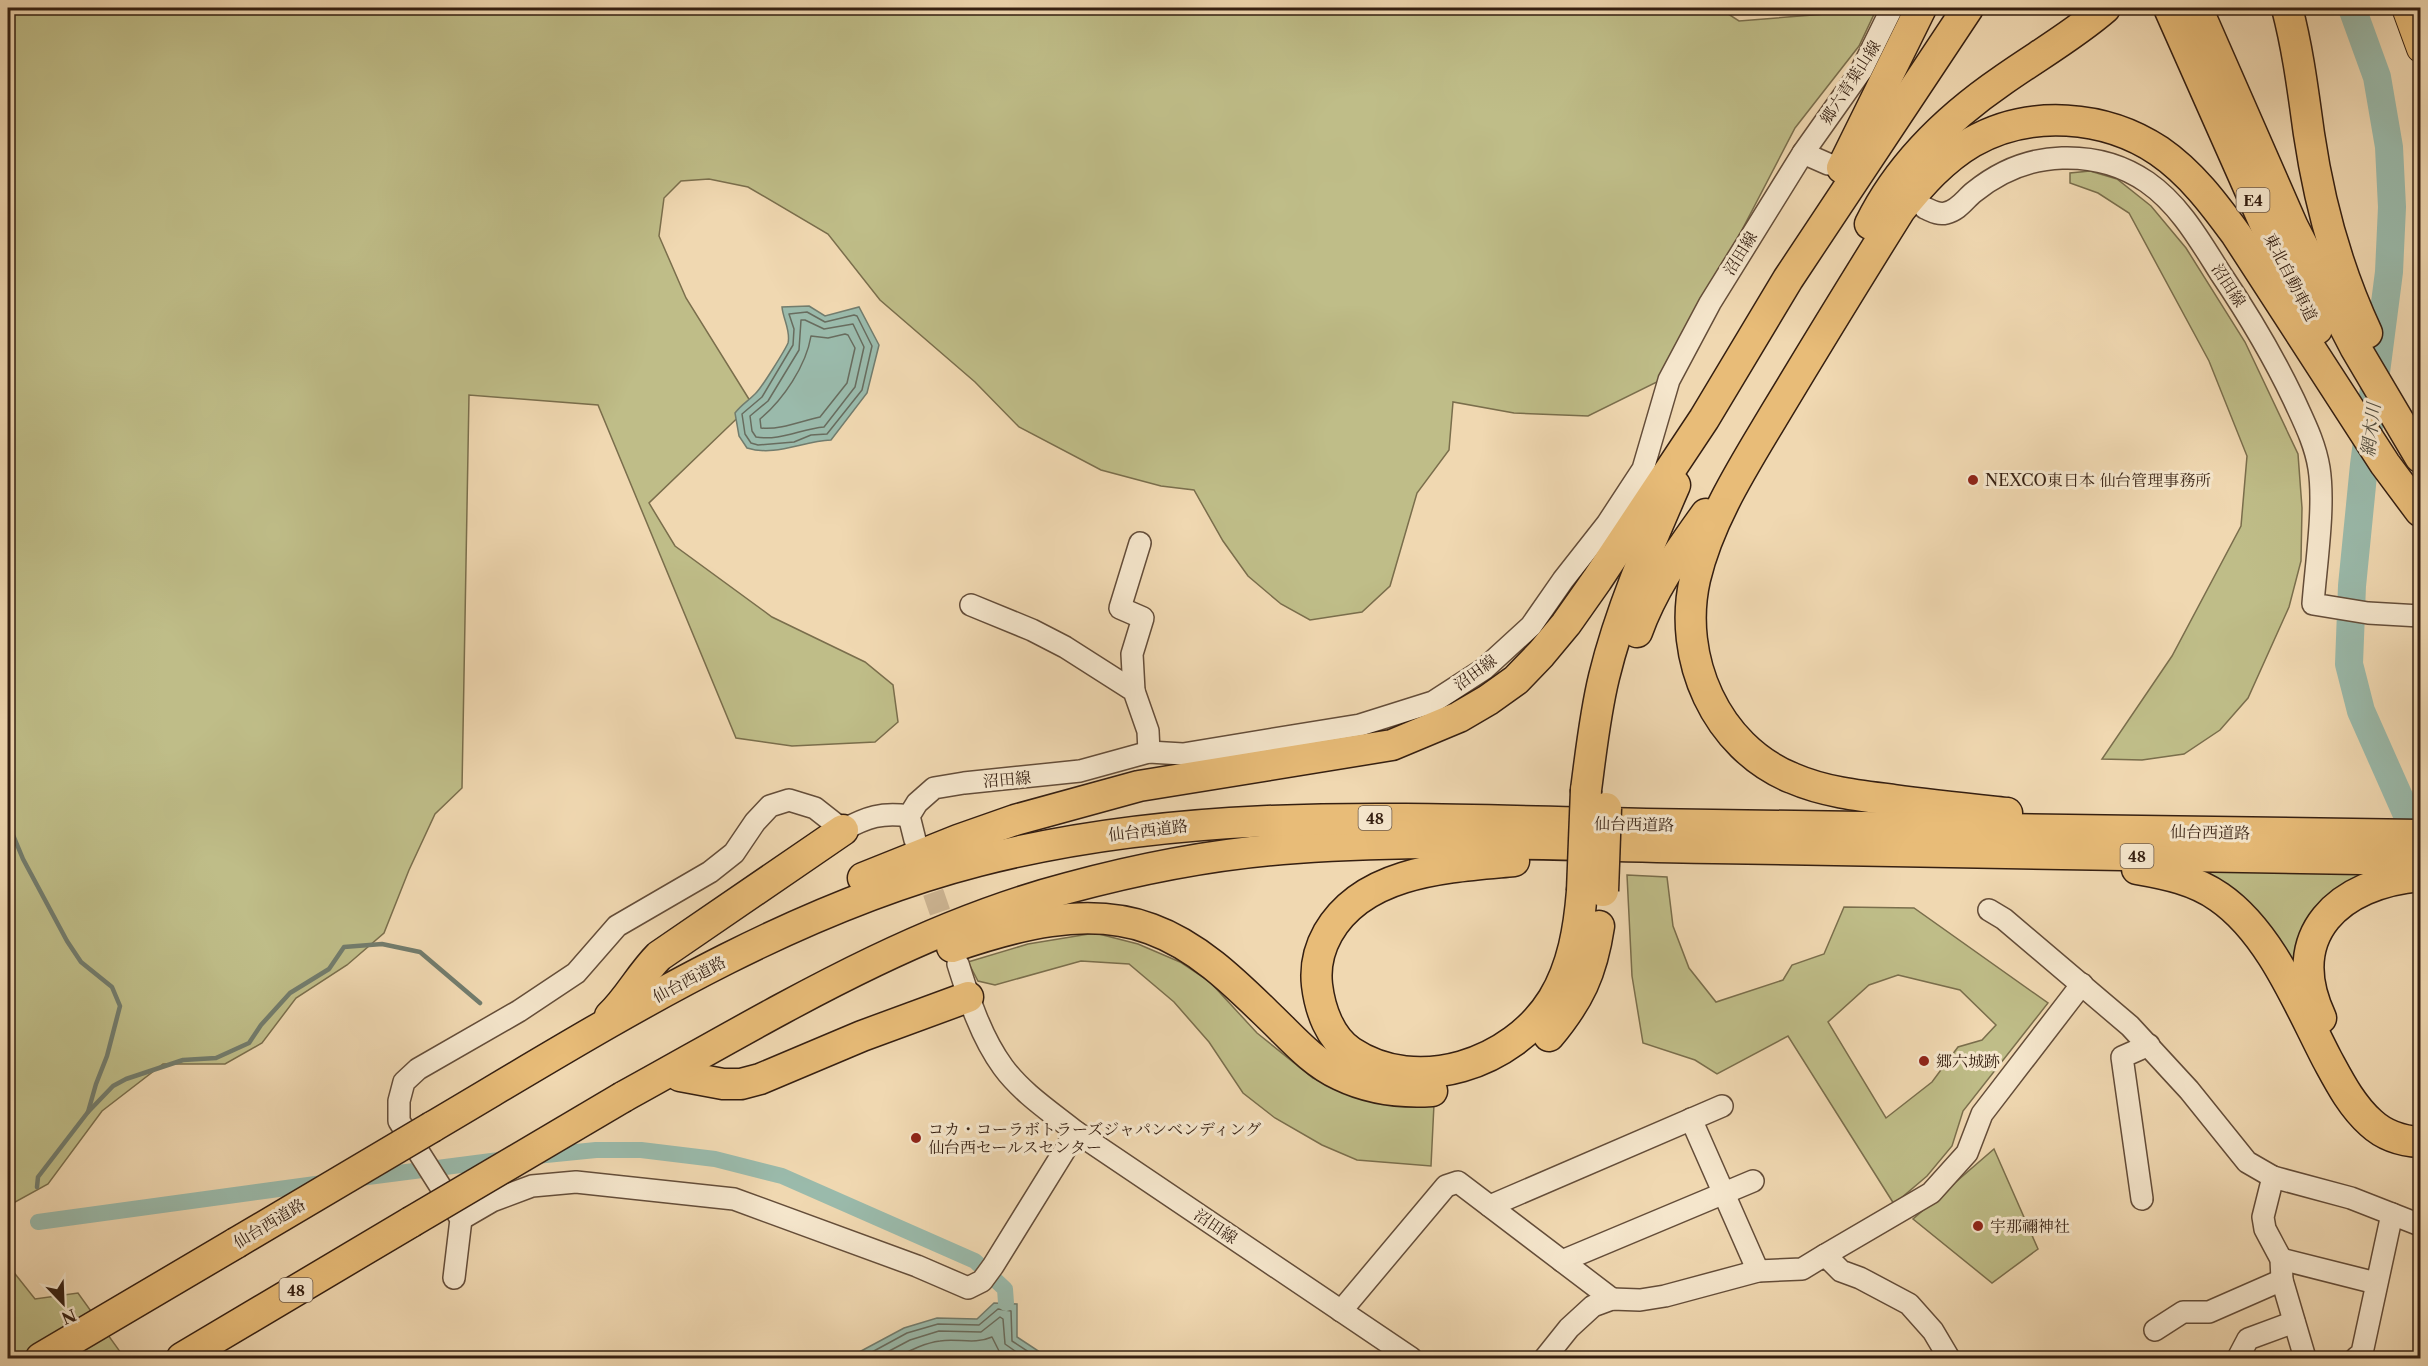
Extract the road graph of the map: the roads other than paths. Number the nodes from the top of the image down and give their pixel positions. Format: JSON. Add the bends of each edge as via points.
{"nodes":[{"id":1,"x":1892,"y":8,"type":"edge"},
{"id":2,"x":1921,"y":8,"type":"edge"},
{"id":3,"x":1968,"y":8,"type":"edge"},
{"id":4,"x":2169,"y":8,"type":"edge"},
{"id":5,"x":2198,"y":8,"type":"edge"},
{"id":6,"x":2287,"y":8,"type":"edge"},
{"id":7,"x":2405,"y":8,"type":"edge"},
{"id":8,"x":2103,"y":10,"type":"edge"},
{"id":9,"x":2421,"y":49,"type":"edge"},
{"id":10,"x":1803,"y":153,"type":"junction"},
{"id":11,"x":1828,"y":164,"type":"dead end"},
{"id":12,"x":1925,"y":208,"type":"dead end"},
{"id":13,"x":1788,"y":279,"type":"junction"},
{"id":14,"x":1837,"y":310,"type":"junction"},
{"id":15,"x":2348,"y":397,"type":"junction"},
{"id":16,"x":1704,"y":419,"type":"junction"},
{"id":17,"x":2421,"y":430,"type":"edge"},
{"id":18,"x":1753,"y":451,"type":"junction"},
{"id":19,"x":2421,"y":457,"type":"edge"},
{"id":20,"x":2421,"y":502,"type":"edge"},
{"id":21,"x":2421,"y":511,"type":"edge"},
{"id":22,"x":1140,"y":543,"type":"dead end"},
{"id":23,"x":971,"y":605,"type":"dead end"},
{"id":24,"x":2421,"y":616,"type":"edge"},
{"id":25,"x":1134,"y":691,"type":"junction"},
{"id":26,"x":1149,"y":752,"type":"junction"},
{"id":27,"x":1597,"y":790,"type":"junction"},
{"id":28,"x":909,"y":816,"type":"junction"},
{"id":29,"x":843,"y":830,"type":"junction"},
{"id":30,"x":2421,"y":835,"type":"edge"},
{"id":31,"x":915,"y":840,"type":"tunnel mouth"},
{"id":32,"x":1878,"y":851,"type":"junction"},
{"id":33,"x":2405,"y":862,"type":"edge"},
{"id":34,"x":1592,"y":891,"type":"junction"},
{"id":35,"x":1989,"y":910,"type":"dead end"},
{"id":36,"x":958,"y":964,"type":"tunnel mouth"},
{"id":37,"x":697,"y":974,"type":"junction"},
{"id":38,"x":2082,"y":984,"type":"junction"},
{"id":39,"x":968,"y":997,"type":"junction"},
{"id":40,"x":590,"y":1034,"type":"junction"},
{"id":41,"x":2149,"y":1045,"type":"junction"},
{"id":42,"x":680,"y":1076,"type":"junction"},
{"id":43,"x":626,"y":1100,"type":"junction"},
{"id":44,"x":1722,"y":1106,"type":"dead end"},
{"id":45,"x":1691,"y":1119,"type":"junction"},
{"id":46,"x":2421,"y":1127,"type":"edge"},
{"id":47,"x":1076,"y":1132,"type":"junction"},
{"id":48,"x":2421,"y":1142,"type":"edge"},
{"id":49,"x":2273,"y":1177,"type":"junction"},
{"id":50,"x":1753,"y":1181,"type":"dead end"},
{"id":51,"x":1724,"y":1194,"type":"junction"},
{"id":52,"x":2142,"y":1199,"type":"dead end"},
{"id":53,"x":1490,"y":1206,"type":"junction"},
{"id":54,"x":2392,"y":1214,"type":"junction"},
{"id":55,"x":458,"y":1216,"type":"junction"},
{"id":56,"x":2421,"y":1224,"type":"edge"},
{"id":57,"x":1825,"y":1255,"type":"junction"},
{"id":58,"x":2281,"y":1259,"type":"junction"},
{"id":59,"x":1562,"y":1261,"type":"junction"},
{"id":60,"x":1758,"y":1271,"type":"junction"},
{"id":61,"x":454,"y":1278,"type":"dead end"},
{"id":62,"x":2282,"y":1280,"type":"junction"},
{"id":63,"x":2376,"y":1283,"type":"junction"},
{"id":64,"x":1612,"y":1299,"type":"junction"},
{"id":65,"x":1341,"y":1311,"type":"junction"},
{"id":66,"x":2294,"y":1322,"type":"junction"},
{"id":67,"x":2156,"y":1330,"type":"dead end"},
{"id":68,"x":41,"y":1359,"type":"edge"},
{"id":69,"x":182,"y":1359,"type":"edge"},
{"id":70,"x":1411,"y":1359,"type":"edge"},
{"id":71,"x":1545,"y":1359,"type":"edge"},
{"id":72,"x":1949,"y":1359,"type":"edge"},
{"id":73,"x":2238,"y":1359,"type":"edge"},
{"id":74,"x":2305,"y":1359,"type":"edge"},
{"id":75,"x":2356,"y":1359,"type":"edge"}],
"edges":[{"from":1,"to":10,"type":"street","name":"郷六青葉山線","via":[[1861,70]]},
{"from":2,"to":13,"type":"highway"},
{"from":3,"to":13,"type":"highway"},
{"from":4,"to":15,"type":"highway","name":"東北自動車道","number":"E4","via":[[2272,240]]},
{"from":5,"to":19,"type":"highway","name":"東北自動車道","number":"E4","via":[[2293,226],[2355,347]]},
{"from":6,"to":17,"type":"highway","via":[[2325,214],[2359,317],[2386,374]]},
{"from":7,"to":9,"type":"main road"},
{"from":8,"to":14,"type":"highway","via":[[1975,101],[1917,155],[1875,214]]},
{"from":10,"to":11,"type":"street"},
{"from":10,"to":26,"type":"street","name":"沼田線","via":[[1710,303],[1669,380],[1643,469],[1531,626],[1484,669],[1433,702],[1360,725],[1183,754]]},
{"from":12,"to":24,"type":"street","name":"沼田線","via":[[1938,214],[1958,209],[1973,192],[2010,169],[2035,160],[2106,162],[2149,183],[2187,221],[2253,322],[2314,446],[2319,470],[2324,606]]},
{"from":13,"to":16,"type":"highway"},
{"from":14,"to":15,"type":"highway","via":[[1900,210],[1946,160],[2005,128],[2038,121],[2103,126],[2132,136],[2159,152],[2211,200]]},
{"from":14,"to":18,"type":"highway"},
{"from":15,"to":20,"type":"highway","name":"東北自動車道"},
{"from":15,"to":21,"type":"highway","via":[[2385,464]]},
{"from":16,"to":27,"type":"highway","via":[[1640,566],[1604,677],[1594,728]]},
{"from":16,"to":37,"type":"highway","via":[[1566,624],[1516,680],[1459,717],[1392,745],[1139,786],[1015,820],[837,890]]},
{"from":18,"to":27,"type":"highway","via":[[1676,555],[1646,608]]},
{"from":18,"to":33,"type":"highway","via":[[1702,554],[1695,581],[1691,635],[1695,660],[1712,704],[1754,756],[1792,778],[1863,796],[2090,820]]},
{"from":22,"to":25,"type":"street","via":[[1120,608],[1143,618],[1132,654]]},
{"from":23,"to":25,"type":"street","via":[[1040,634]]},
{"from":25,"to":26,"type":"street","via":[[1148,731]]},
{"from":26,"to":28,"type":"street","name":"沼田線","via":[[1080,771],[934,788]]},
{"from":27,"to":34,"type":"highway","bridge":true},
{"from":28,"to":29,"type":"street","via":[[890,813],[864,819]]},
{"from":28,"to":31,"type":"street"},
{"from":29,"to":40,"type":"highway","via":[[659,956],[613,1013]]},
{"from":29,"to":55,"type":"street","bridge":true,"via":[[815,808],[789,800],[770,806],[734,853],[710,872],[616,926],[576,974],[417,1069],[404,1082],[399,1121]]},
{"from":30,"to":33,"type":"highway","number":"48"},
{"from":32,"to":33,"type":"highway","name":"仙台西道路","number":"48"},
{"from":32,"to":34,"type":"highway","via":[[1513,861],[1411,876],[1368,893],[1336,918],[1318,958],[1316,978],[1325,1019],[1349,1051],[1392,1069],[1417,1073],[1445,1070],[1493,1054],[1536,1022],[1552,1000],[1565,976]]},
{"from":32,"to":43,"type":"highway","name":"仙台西道路","number":"48","via":[[1384,844],[1294,848],[1139,870],[996,911],[904,948],[829,984]]},
{"from":32,"to":48,"type":"highway","via":[[2117,866],[2157,872],[2202,887],[2236,911],[2265,945],[2360,1112],[2381,1131]]},
{"from":33,"to":37,"type":"highway","name":"仙台西道路","number":"48","via":[[1908,829],[1385,818],[1214,822],[1056,842],[974,862],[835,909]]},
{"from":33,"to":46,"type":"highway","via":[[2380,882],[2342,901],[2328,915],[2312,947],[2309,982],[2320,1016],[2362,1090],[2388,1117]]},
{"from":34,"to":42,"type":"highway","via":[[1596,945],[1578,998],[1568,1012],[1545,1041],[1522,1060],[1496,1075],[1440,1091],[1413,1092],[1363,1084],[1339,1075],[1315,1060],[1215,966],[1174,938],[1122,921],[1094,918],[1000,932],[879,974],[820,1000]]},
{"from":35,"to":38,"type":"street"},
{"from":36,"to":39,"type":"street","name":"沼田線"},
{"from":37,"to":40,"type":"highway","name":"仙台西道路","number":"48"},
{"from":38,"to":41,"type":"street"},
{"from":38,"to":57,"type":"street","via":[[1982,1114],[1967,1153],[1931,1193]]},
{"from":39,"to":42,"type":"highway","via":[[760,1079],[723,1084]]},
{"from":39,"to":47,"type":"street","name":"沼田線","via":[[1003,1067],[1029,1095]]},
{"from":40,"to":68,"type":"highway","name":"仙台西道路","number":"48","bridge":true},
{"from":41,"to":49,"type":"street","via":[[2247,1162]]},
{"from":41,"to":52,"type":"street","via":[[2122,1057]]},
{"from":42,"to":43,"type":"highway"},
{"from":43,"to":69,"type":"highway","name":"仙台西道路","number":"48","bridge":true,"via":[[500,1169]]},
{"from":44,"to":45,"type":"street"},
{"from":45,"to":51,"type":"street"},
{"from":45,"to":53,"type":"street"},
{"from":47,"to":55,"type":"street","via":[[987,1274],[968,1288],[906,1261],[734,1199],[576,1182],[532,1186]]},
{"from":47,"to":65,"type":"street","name":"沼田線"},
{"from":49,"to":54,"type":"street"},
{"from":49,"to":58,"type":"street","via":[[2263,1217]]},
{"from":50,"to":51,"type":"street"},
{"from":51,"to":59,"type":"street"},
{"from":51,"to":60,"type":"street"},
{"from":53,"to":59,"type":"street"},
{"from":53,"to":65,"type":"street","via":[[1458,1182],[1446,1186]]},
{"from":54,"to":56,"type":"street"},
{"from":54,"to":63,"type":"street"},
{"from":55,"to":61,"type":"street"},
{"from":57,"to":60,"type":"street","via":[[1802,1269]]},
{"from":57,"to":72,"type":"street","via":[[1841,1271],[1909,1304],[1933,1331]]},
{"from":58,"to":62,"type":"street"},
{"from":58,"to":63,"type":"street"},
{"from":59,"to":64,"type":"street"},
{"from":60,"to":64,"type":"street","via":[[1665,1296]]},
{"from":62,"to":66,"type":"street"},
{"from":62,"to":67,"type":"street","via":[[2209,1312],[2183,1312]]},
{"from":63,"to":75,"type":"street","via":[[2362,1353]]},
{"from":64,"to":71,"type":"street","via":[[1593,1306],[1569,1328]]},
{"from":65,"to":70,"type":"street","name":"沼田線"},
{"from":66,"to":73,"type":"street","via":[[2248,1339]]},
{"from":66,"to":74,"type":"street"}]}
